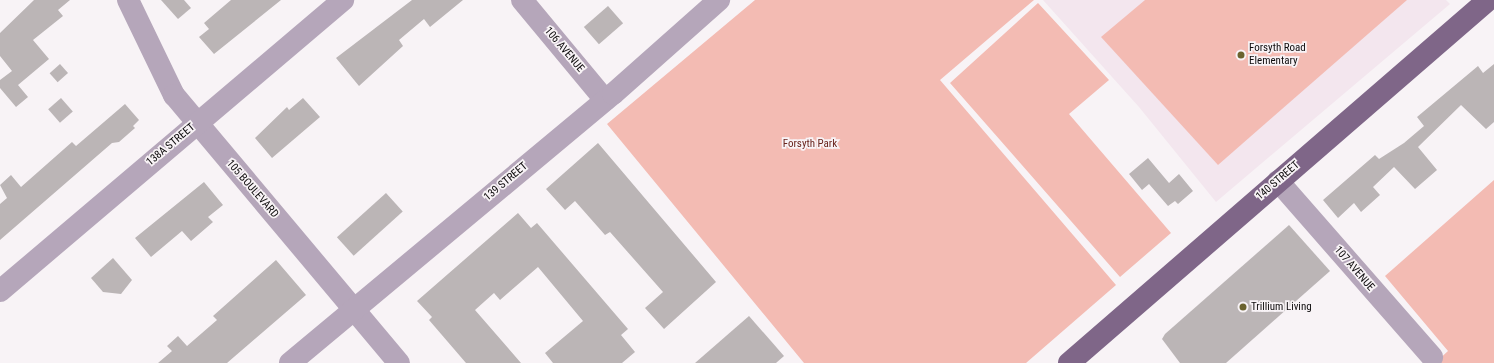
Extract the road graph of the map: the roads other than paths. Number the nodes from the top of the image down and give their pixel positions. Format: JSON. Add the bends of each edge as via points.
{"nodes":[{"id":1,"x":128,"y":0,"type":"edge"},
{"id":2,"x":343,"y":0,"type":"edge"},
{"id":3,"x":522,"y":0,"type":"edge"},
{"id":4,"x":719,"y":0,"type":"edge"},
{"id":5,"x":1488,"y":0,"type":"edge"},
{"id":6,"x":605,"y":100,"type":"junction"},
{"id":7,"x":196,"y":123,"type":"junction"},
{"id":8,"x":1278,"y":181,"type":"junction"},
{"id":9,"x":0,"y":291,"type":"edge"},
{"id":10,"x":354,"y":308,"type":"junction"},
{"id":11,"x":1432,"y":357,"type":"dead end"},
{"id":12,"x":290,"y":363,"type":"edge"},
{"id":13,"x":399,"y":363,"type":"edge"},
{"id":14,"x":1069,"y":363,"type":"edge"}],
"edges":[{"from":1,"to":7,"type":"street","name":"105 BOULEVARD","via":[[159,68]]},
{"from":2,"to":7,"type":"street","name":"138A STREET"},
{"from":3,"to":6,"type":"street","name":"106 AVENUE"},
{"from":4,"to":6,"type":"street","name":"139 STREET"},
{"from":5,"to":8,"type":"main road","name":"140 STREET"},
{"from":6,"to":10,"type":"street","name":"139 STREET"},
{"from":7,"to":9,"type":"street","name":"138A STREET"},
{"from":7,"to":10,"type":"street","name":"105 BOULEVARD"},
{"from":8,"to":11,"type":"street","name":"107 AVENUE"},
{"from":8,"to":14,"type":"main road","name":"140 STREET"},
{"from":10,"to":12,"type":"street","name":"139 STREET"},
{"from":10,"to":13,"type":"street","name":"105 BOULEVARD"}]}
